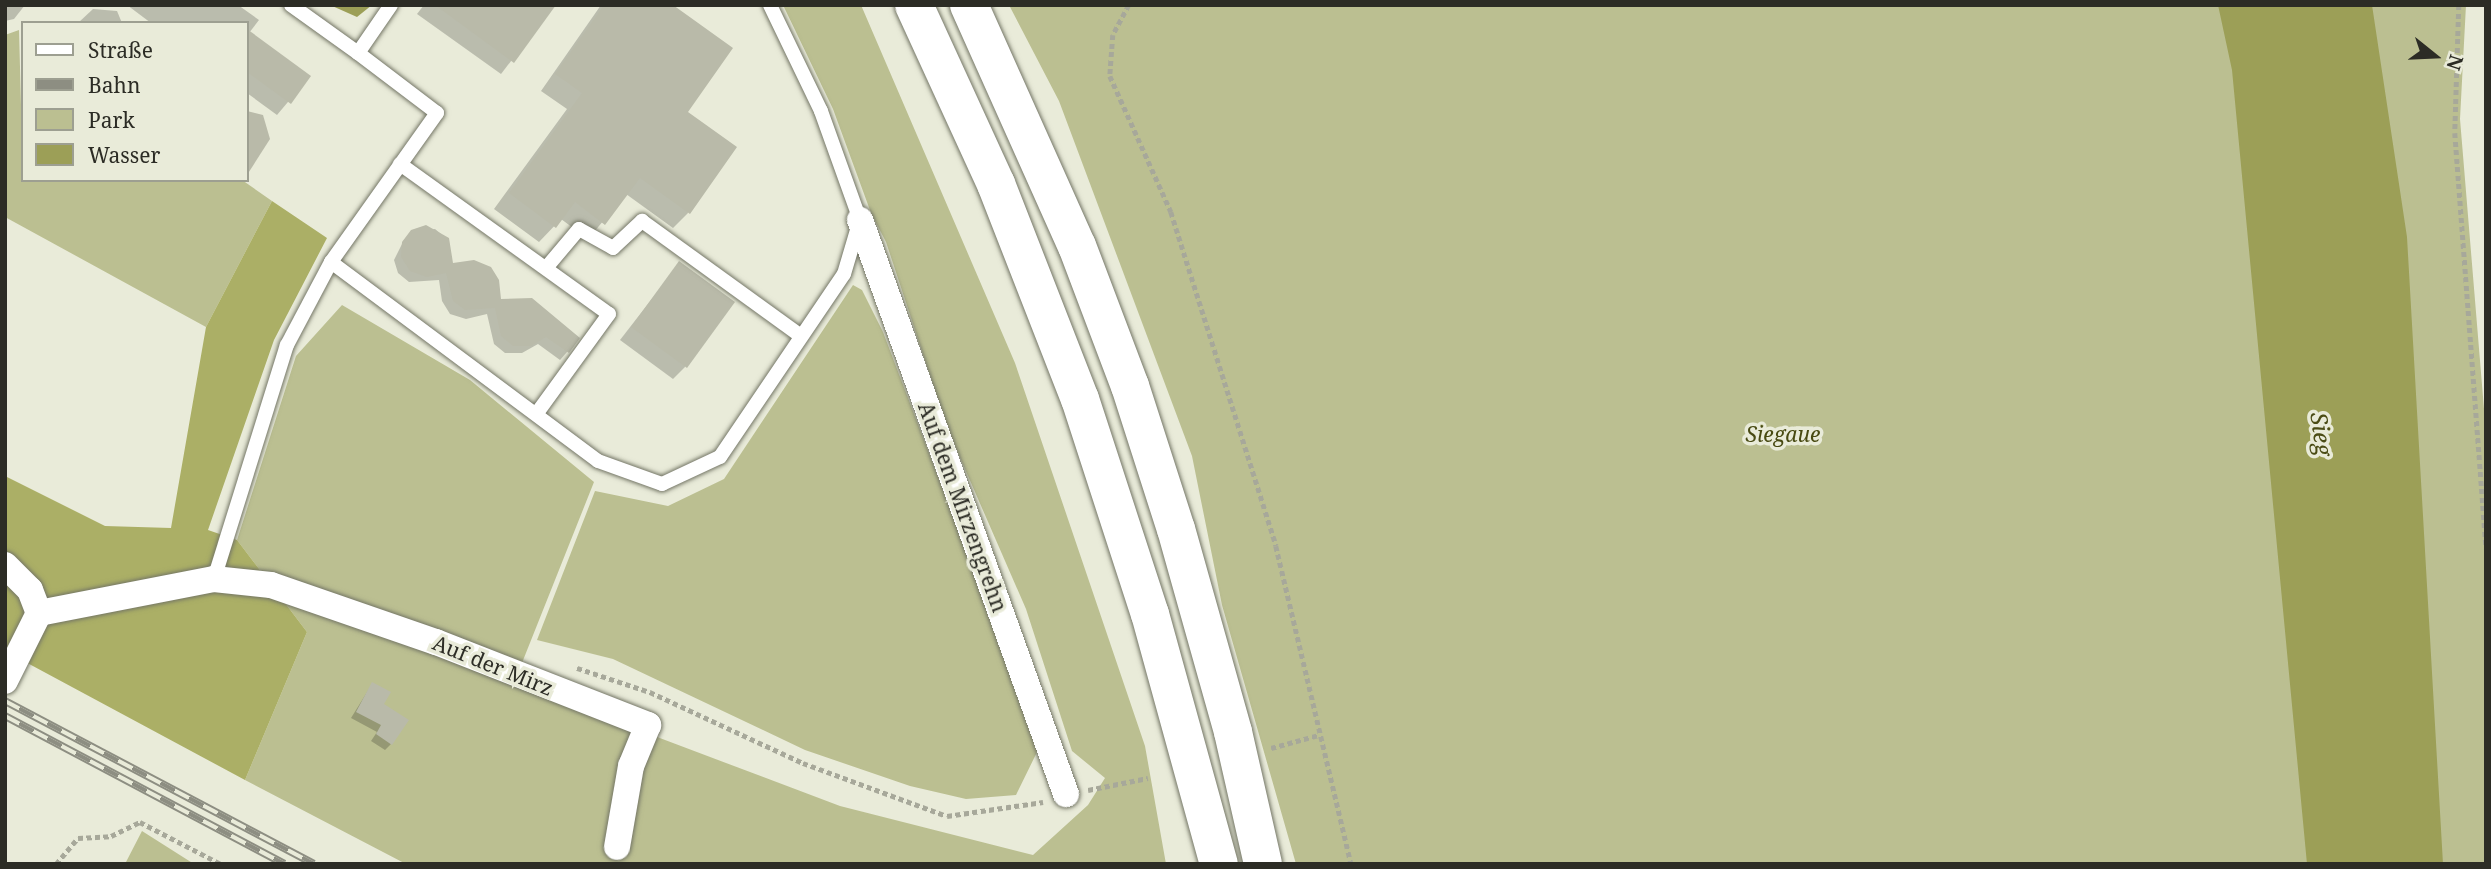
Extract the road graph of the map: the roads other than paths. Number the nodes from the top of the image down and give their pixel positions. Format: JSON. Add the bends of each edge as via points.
{"nodes":[{"id":1,"x":291,"y":5,"type":"edge"},
{"id":2,"x":391,"y":5,"type":"edge"},
{"id":3,"x":770,"y":5,"type":"edge"},
{"id":4,"x":896,"y":5,"type":"edge"},
{"id":5,"x":914,"y":5,"type":"edge"},
{"id":6,"x":969,"y":5,"type":"edge"},
{"id":7,"x":358,"y":53,"type":"junction"},
{"id":8,"x":400,"y":164,"type":"junction"},
{"id":9,"x":996,"y":184,"type":"junction"},
{"id":10,"x":860,"y":220,"type":"junction"},
{"id":11,"x":331,"y":262,"type":"junction"},
{"id":12,"x":547,"y":268,"type":"junction"},
{"id":13,"x":801,"y":335,"type":"junction"},
{"id":14,"x":537,"y":413,"type":"junction"},
{"id":15,"x":5,"y":565,"type":"edge"},
{"id":16,"x":214,"y":579,"type":"junction"},
{"id":17,"x":39,"y":613,"type":"junction"},
{"id":18,"x":11,"y":671,"type":"edge"},
{"id":19,"x":1066,"y":794,"type":"road end"},
{"id":20,"x":617,"y":847,"type":"dead end"},
{"id":21,"x":1219,"y":864,"type":"edge"},
{"id":22,"x":1263,"y":864,"type":"edge"}],
"edges":[{"from":1,"to":7,"type":"lane"},
{"from":2,"to":7,"type":"lane"},
{"from":3,"to":10,"type":"lane","name":"Auf dem Mirzengrehn","via":[[821,111]]},
{"from":4,"to":9,"type":"highway"},
{"from":5,"to":9,"type":"highway"},
{"from":6,"to":22,"type":"highway","via":[[1072,233],[1130,386],[1216,674]]},
{"from":7,"to":8,"type":"lane","via":[[437,113]]},
{"from":8,"to":11,"type":"lane"},
{"from":8,"to":12,"type":"lane"},
{"from":9,"to":21,"type":"highway","via":[[1084,412],[1150,614]]},
{"from":10,"to":13,"type":"lane","via":[[844,274]]},
{"from":10,"to":19,"type":"street","name":"Auf dem Mirzengrehn"},
{"from":11,"to":14,"type":"lane"},
{"from":11,"to":16,"type":"lane","via":[[287,345]]},
{"from":12,"to":13,"type":"lane","via":[[579,229],[613,248],[642,221]]},
{"from":12,"to":14,"type":"lane","via":[[609,314]]},
{"from":13,"to":14,"type":"lane","via":[[720,457],[663,484],[598,461]]},
{"from":15,"to":17,"type":"street","via":[[30,590]]},
{"from":16,"to":17,"type":"street","name":"Auf der Mirz"},
{"from":16,"to":20,"type":"street","name":"Auf der Mirz","via":[[271,585],[436,642],[648,725],[631,766]]},
{"from":17,"to":18,"type":"street"}]}
